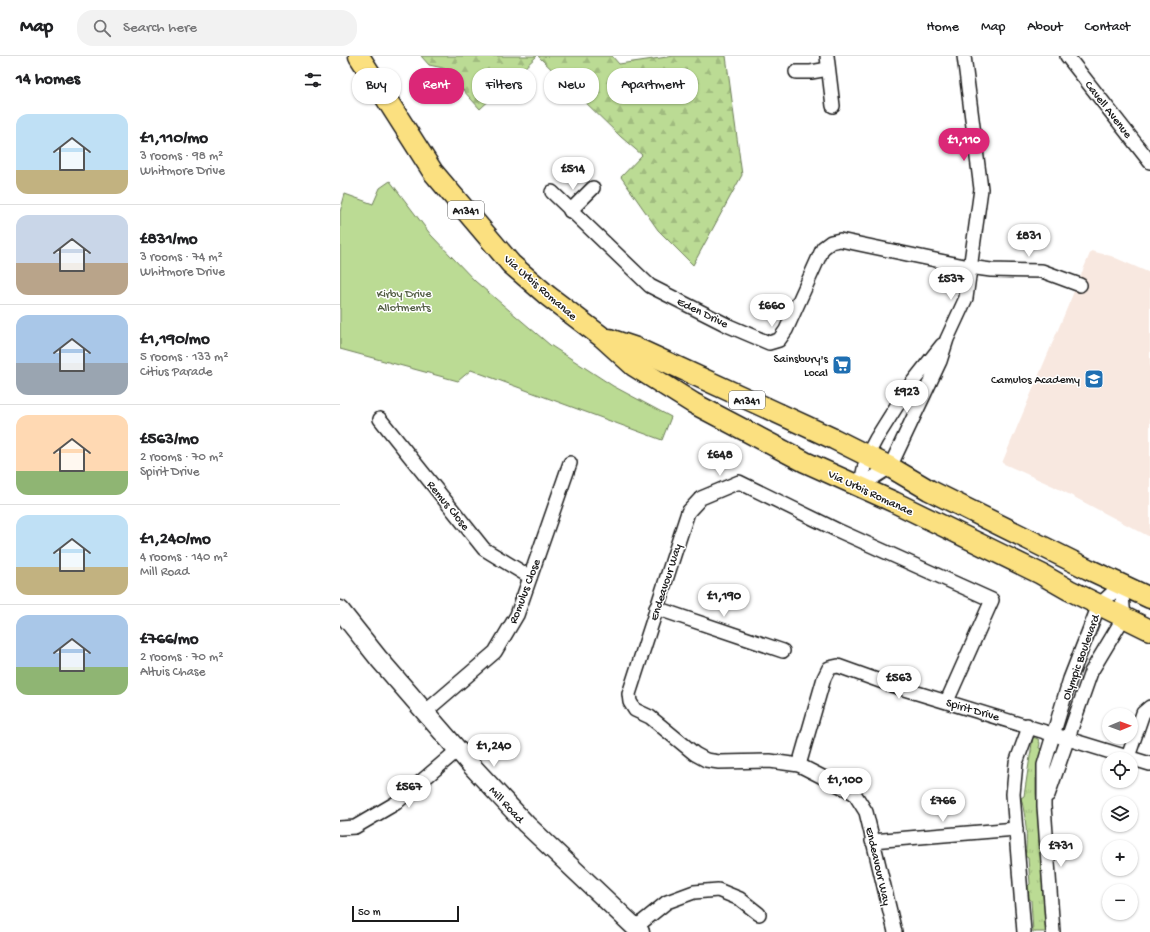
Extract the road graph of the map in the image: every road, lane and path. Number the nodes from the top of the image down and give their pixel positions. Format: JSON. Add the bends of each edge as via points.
{"nodes":[{"id":1,"x":359,"y":56,"type":"edge"},
{"id":2,"x":827,"y":56,"type":"edge"},
{"id":3,"x":964,"y":56,"type":"edge"},
{"id":4,"x":1070,"y":57,"type":"edge"},
{"id":5,"x":828,"y":69,"type":"junction"},
{"id":6,"x":796,"y":72,"type":"dead end"},
{"id":7,"x":833,"y":106,"type":"dead end"},
{"id":8,"x":1150,"y":162,"type":"edge"},
{"id":9,"x":593,"y":188,"type":"dead end"},
{"id":10,"x":552,"y":192,"type":"dead end"},
{"id":11,"x":570,"y":211,"type":"junction"},
{"id":12,"x":969,"y":267,"type":"junction"},
{"id":13,"x":1080,"y":285,"type":"dead end"},
{"id":14,"x":602,"y":337,"type":"junction"},
{"id":15,"x":947,"y":339,"type":"junction"},
{"id":16,"x":380,"y":419,"type":"dead end"},
{"id":17,"x":867,"y":456,"type":"junction"},
{"id":18,"x":570,"y":463,"type":"dead end"},
{"id":19,"x":890,"y":467,"type":"junction"},
{"id":20,"x":860,"y":486,"type":"junction"},
{"id":21,"x":530,"y":577,"type":"junction"},
{"id":22,"x":1121,"y":585,"type":"junction"},
{"id":23,"x":1150,"y":598,"type":"edge"},
{"id":24,"x":1099,"y":605,"type":"junction"},
{"id":25,"x":656,"y":608,"type":"junction"},
{"id":26,"x":340,"y":610,"type":"edge"},
{"id":27,"x":1124,"y":617,"type":"junction"},
{"id":28,"x":1150,"y":630,"type":"edge"},
{"id":29,"x":784,"y":651,"type":"dead end"},
{"id":30,"x":947,"y":701,"type":"junction"},
{"id":31,"x":1150,"y":707,"type":"edge"},
{"id":32,"x":425,"y":712,"type":"junction"},
{"id":33,"x":1027,"y":725,"type":"junction"},
{"id":34,"x":1054,"y":734,"type":"junction"},
{"id":35,"x":1068,"y":738,"type":"junction"},
{"id":36,"x":459,"y":749,"type":"junction"},
{"id":37,"x":1112,"y":752,"type":"edge"},
{"id":38,"x":1130,"y":752,"type":"edge"},
{"id":39,"x":1138,"y":760,"type":"edge"},
{"id":40,"x":1150,"y":764,"type":"edge"},
{"id":41,"x":799,"y":765,"type":"junction"},
{"id":42,"x":1044,"y":806,"type":"junction"},
{"id":43,"x":340,"y":828,"type":"edge"},
{"id":44,"x":1016,"y":829,"type":"junction"},
{"id":45,"x":872,"y":841,"type":"junction"},
{"id":46,"x":759,"y":914,"type":"dead end"},
{"id":47,"x":638,"y":930,"type":"edge"},
{"id":48,"x":894,"y":932,"type":"edge"},
{"id":49,"x":1024,"y":932,"type":"edge"},
{"id":50,"x":1053,"y":932,"type":"edge"}],
"edges":[{"from":1,"to":14,"type":"main road","name":"Via Urbis Romanae","number":"A1341","via":[[433,172],[511,264]]},
{"from":2,"to":5,"type":"street"},
{"from":3,"to":12,"type":"street","via":[[980,189]]},
{"from":4,"to":8,"type":"street","name":"Cavell Avenue"},
{"from":5,"to":6,"type":"street"},
{"from":5,"to":7,"type":"street"},
{"from":9,"to":11,"type":"street"},
{"from":10,"to":11,"type":"street","name":"Eden Drive"},
{"from":11,"to":12,"type":"street","name":"Eden Drive","via":[[650,286],[770,343],[779,340],[786,330],[823,248],[831,242],[852,242]]},
{"from":12,"to":13,"type":"street","name":"Eden Drive","via":[[1042,271]]},
{"from":12,"to":15,"type":"street","via":[[966,298]]},
{"from":14,"to":17,"type":"main road","name":"Via Urbis Romanae","number":"A1341","via":[[636,348]]},
{"from":14,"to":20,"type":"main road","name":"Via Urbis Romanae","number":"A1341","via":[[634,366],[693,403],[806,462]]},
{"from":15,"to":17,"type":"street","via":[[908,388]]},
{"from":15,"to":19,"type":"street","via":[[940,361]]},
{"from":16,"to":21,"type":"street","name":"Remus Close","via":[[484,549]]},
{"from":17,"to":19,"type":"main road","name":"Via Urbis Romanae","number":"A1341"},
{"from":17,"to":20,"type":"street"},
{"from":18,"to":21,"type":"street","name":"Romulus Close"},
{"from":19,"to":20,"type":"street"},
{"from":19,"to":22,"type":"main road","name":"Via Urbis Romanae","number":"A1341","via":[[929,490]]},
{"from":20,"to":24,"type":"main road","name":"Via Urbis Romanae","number":"A1341"},
{"from":21,"to":32,"type":"street","name":"Romulus Close","via":[[517,615],[495,652]]},
{"from":22,"to":23,"type":"main road","name":"Via Urbis Romanae","number":"A1341"},
{"from":22,"to":24,"type":"street","name":"Olympic Boulevard"},
{"from":22,"to":27,"type":"street"},
{"from":24,"to":27,"type":"main road","name":"Via Urbis Romanae","number":"A1341"},
{"from":24,"to":34,"type":"street","name":"Olympic Boulevard","via":[[1070,679]]},
{"from":25,"to":29,"type":"street"},
{"from":25,"to":30,"type":"street","name":"Endeavour Way","via":[[688,512],[701,498],[739,482],[837,530],[992,600]]},
{"from":25,"to":41,"type":"street","name":"Endeavour Way","via":[[629,694],[635,710],[650,717],[706,760],[770,760]]},
{"from":26,"to":32,"type":"street","name":"Mill Road"},
{"from":27,"to":28,"type":"main road","name":"Via Urbis Romanae","number":"A1341"},
{"from":27,"to":35,"type":"street","name":"Olympic Boulevard","via":[[1091,672]]},
{"from":30,"to":33,"type":"street","name":"Spirit Drive"},
{"from":30,"to":41,"type":"street","name":"Spirit Drive","via":[[838,666],[829,668]]},
{"from":31,"to":38,"type":"street","via":[[1143,713]]},
{"from":32,"to":36,"type":"street","name":"Mill Road"},
{"from":33,"to":34,"type":"street","name":"Spirit Drive"},
{"from":33,"to":44,"type":"street","via":[[1027,733],[1016,763],[1013,794]]},
{"from":34,"to":35,"type":"street","name":"Spirit Drive"},
{"from":34,"to":42,"type":"street","name":"Olympic Boulevard","via":[[1044,765]]},
{"from":35,"to":37,"type":"street","name":"Spirit Drive"},
{"from":35,"to":42,"type":"street","name":"Olympic Boulevard"},
{"from":36,"to":43,"type":"street","via":[[396,803],[355,827]]},
{"from":36,"to":47,"type":"street","name":"Mill Road","via":[[526,824]]},
{"from":39,"to":40,"type":"street","name":"Spirit Drive"},
{"from":41,"to":45,"type":"street","name":"Endeavour Way","via":[[854,793],[866,812]]},
{"from":42,"to":50,"type":"street","name":"Olympic Boulevard"},
{"from":44,"to":45,"type":"street"},
{"from":44,"to":49,"type":"street"},
{"from":45,"to":48,"type":"street","name":"Endeavour Way"},
{"from":46,"to":47,"type":"street","via":[[740,899],[718,890],[694,892],[667,902]]}]}
